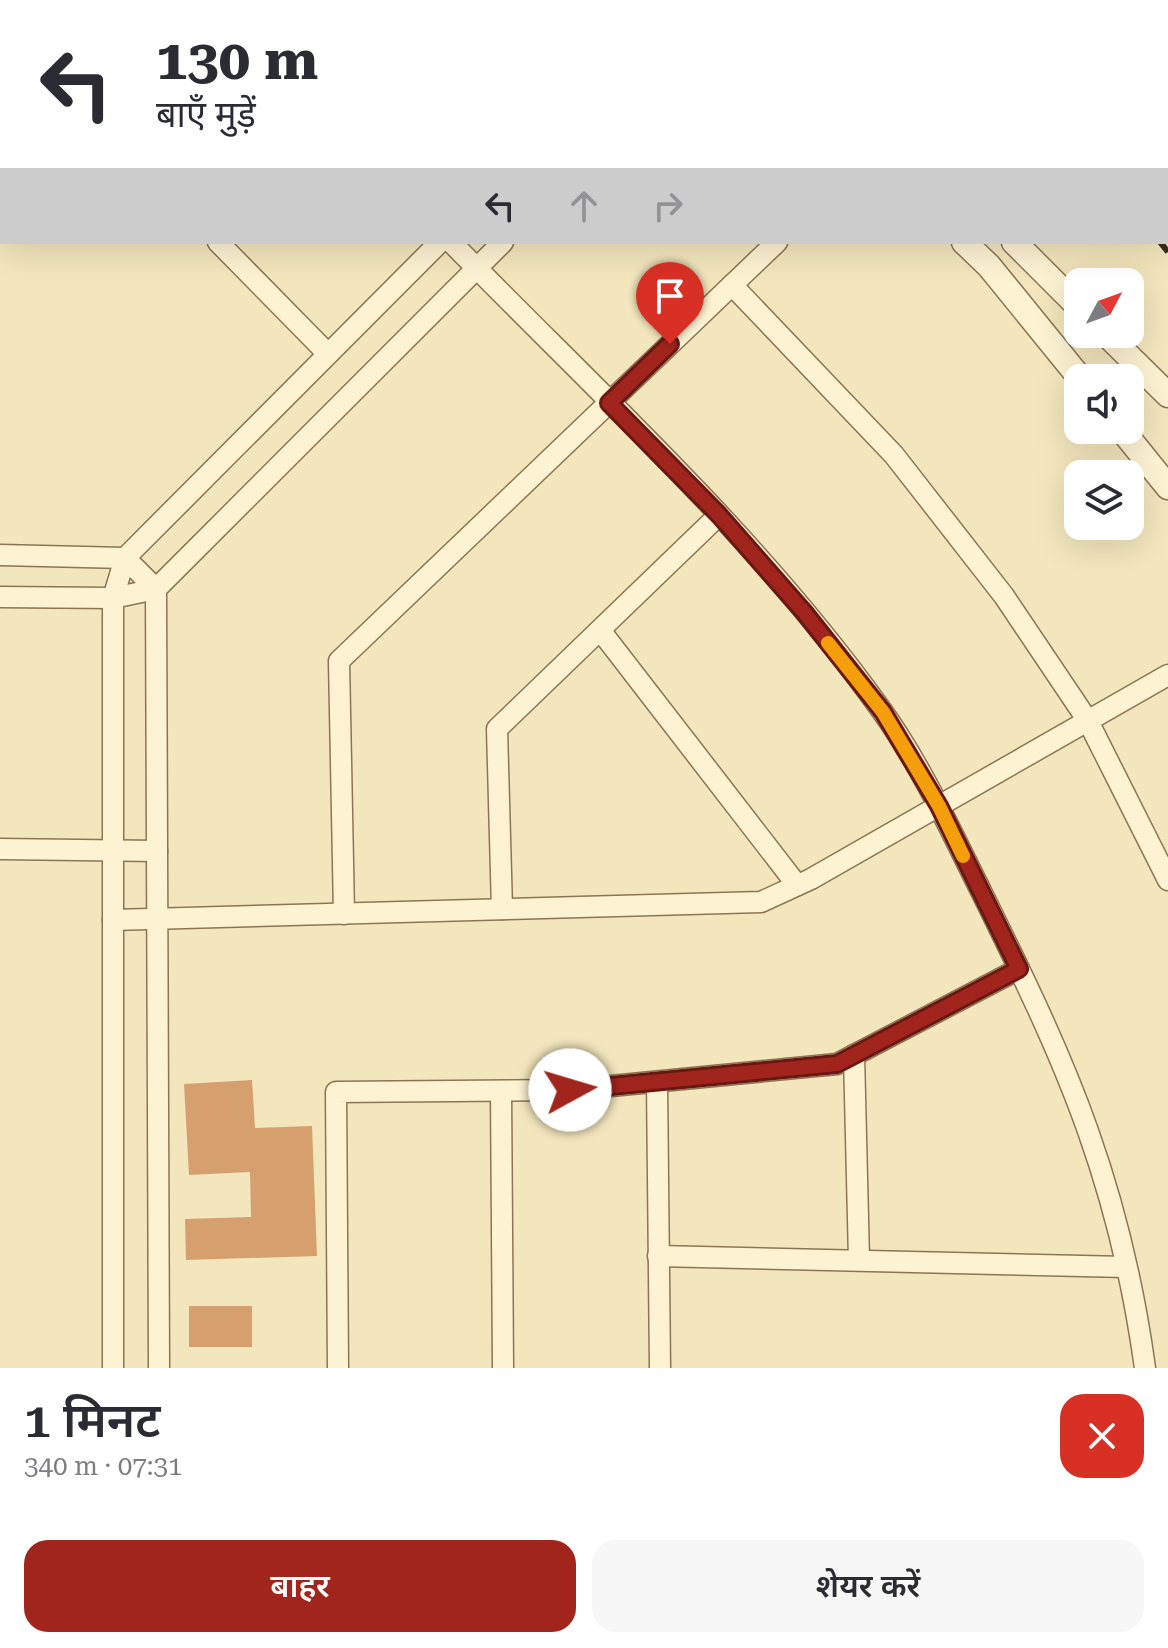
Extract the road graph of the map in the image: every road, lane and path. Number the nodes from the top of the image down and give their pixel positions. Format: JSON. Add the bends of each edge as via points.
{"nodes":[{"id":1,"x":220,"y":244,"type":"edge"},
{"id":2,"x":438,"y":244,"type":"edge"},
{"id":3,"x":453,"y":244,"type":"edge"},
{"id":4,"x":501,"y":244,"type":"edge"},
{"id":5,"x":775,"y":244,"type":"edge"},
{"id":6,"x":966,"y":244,"type":"edge"},
{"id":7,"x":1016,"y":244,"type":"edge"},
{"id":8,"x":477,"y":269,"type":"junction"},
{"id":9,"x":732,"y":285,"type":"junction"},
{"id":10,"x":1064,"y":292,"type":"edge"},
{"id":11,"x":1120,"y":348,"type":"edge"},
{"id":12,"x":328,"y":354,"type":"junction"},
{"id":13,"x":1069,"y":364,"type":"edge"},
{"id":14,"x":1168,"y":395,"type":"edge"},
{"id":15,"x":609,"y":403,"type":"junction"},
{"id":16,"x":1133,"y":444,"type":"edge"},
{"id":17,"x":1168,"y":487,"type":"edge"},
{"id":18,"x":719,"y":515,"type":"junction"},
{"id":19,"x":0,"y":555,"type":"edge"},
{"id":20,"x":125,"y":558,"type":"junction"},
{"id":21,"x":156,"y":589,"type":"junction"},
{"id":22,"x":0,"y":597,"type":"edge"},
{"id":23,"x":113,"y":598,"type":"junction"},
{"id":24,"x":600,"y":630,"type":"junction"},
{"id":25,"x":1168,"y":675,"type":"edge"},
{"id":26,"x":1088,"y":721,"type":"junction"},
{"id":27,"x":939,"y":806,"type":"junction"},
{"id":28,"x":0,"y":849,"type":"edge"},
{"id":29,"x":113,"y":851,"type":"junction"},
{"id":30,"x":157,"y":851,"type":"junction"},
{"id":31,"x":1168,"y":880,"type":"edge"},
{"id":32,"x":797,"y":885,"type":"junction"},
{"id":33,"x":502,"y":909,"type":"junction"},
{"id":34,"x":344,"y":914,"type":"junction"},
{"id":35,"x":157,"y":919,"type":"junction"},
{"id":36,"x":113,"y":920,"type":"junction"},
{"id":37,"x":1019,"y":969,"type":"junction"},
{"id":38,"x":854,"y":1055,"type":"junction"},
{"id":39,"x":657,"y":1082,"type":"junction"},
{"id":40,"x":501,"y":1091,"type":"junction"},
{"id":41,"x":658,"y":1256,"type":"junction"},
{"id":42,"x":859,"y":1260,"type":"junction"},
{"id":43,"x":1126,"y":1267,"type":"junction"},
{"id":44,"x":113,"y":1368,"type":"edge"},
{"id":45,"x":159,"y":1368,"type":"edge"},
{"id":46,"x":338,"y":1368,"type":"edge"},
{"id":47,"x":503,"y":1368,"type":"edge"},
{"id":48,"x":660,"y":1368,"type":"edge"},
{"id":49,"x":1145,"y":1368,"type":"edge"}],
"edges":[{"from":1,"to":12,"type":"street"},
{"from":2,"to":12,"type":"street"},
{"from":3,"to":8,"type":"street"},
{"from":4,"to":8,"type":"street"},
{"from":5,"to":9,"type":"street"},
{"from":6,"to":13,"type":"street"},
{"from":7,"to":10,"type":"street"},
{"from":8,"to":15,"type":"street"},
{"from":8,"to":21,"type":"street"},
{"from":9,"to":15,"type":"street"},
{"from":9,"to":26,"type":"street","via":[[894,455],[1004,596]]},
{"from":11,"to":14,"type":"street"},
{"from":12,"to":20,"type":"street"},
{"from":15,"to":18,"type":"street"},
{"from":15,"to":34,"type":"street","via":[[339,661]]},
{"from":16,"to":17,"type":"street"},
{"from":18,"to":24,"type":"street"},
{"from":18,"to":27,"type":"street","via":[[883,712]]},
{"from":19,"to":20,"type":"street"},
{"from":20,"to":21,"type":"street"},
{"from":20,"to":23,"type":"street"},
{"from":21,"to":23,"type":"street"},
{"from":21,"to":30,"type":"street"},
{"from":22,"to":23,"type":"street"},
{"from":23,"to":29,"type":"street"},
{"from":24,"to":32,"type":"street"},
{"from":24,"to":33,"type":"street","via":[[497,729]]},
{"from":25,"to":26,"type":"street"},
{"from":26,"to":27,"type":"street"},
{"from":26,"to":31,"type":"street"},
{"from":27,"to":32,"type":"street"},
{"from":27,"to":37,"type":"street"},
{"from":28,"to":29,"type":"street"},
{"from":29,"to":30,"type":"street"},
{"from":29,"to":36,"type":"street"},
{"from":30,"to":35,"type":"street"},
{"from":32,"to":33,"type":"street","via":[[761,902]]},
{"from":33,"to":34,"type":"street"},
{"from":34,"to":35,"type":"street"},
{"from":35,"to":36,"type":"street"},
{"from":35,"to":45,"type":"street"},
{"from":36,"to":44,"type":"street"},
{"from":37,"to":38,"type":"street"},
{"from":37,"to":43,"type":"street","via":[[1088,1131]]},
{"from":38,"to":39,"type":"street","via":[[837,1064]]},
{"from":38,"to":42,"type":"street"},
{"from":39,"to":40,"type":"street"},
{"from":39,"to":41,"type":"street"},
{"from":40,"to":46,"type":"street","via":[[336,1092]]},
{"from":40,"to":47,"type":"street"},
{"from":41,"to":42,"type":"street"},
{"from":41,"to":48,"type":"street"},
{"from":42,"to":43,"type":"street"},
{"from":43,"to":49,"type":"street"}]}
